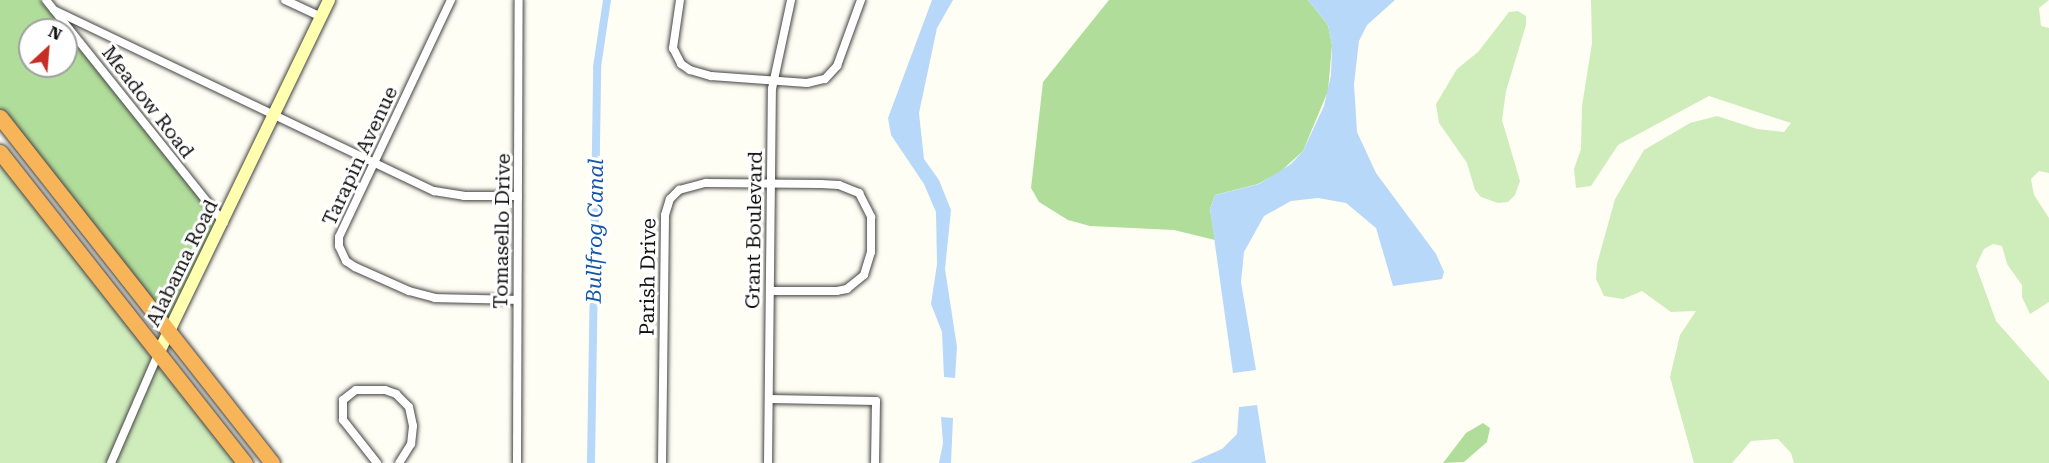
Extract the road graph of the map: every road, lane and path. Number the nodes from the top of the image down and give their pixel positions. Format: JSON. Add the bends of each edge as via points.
{"nodes":[{"id":1,"x":46,"y":0,"type":"edge"},
{"id":2,"x":285,"y":0,"type":"edge"},
{"id":3,"x":329,"y":0,"type":"edge"},
{"id":4,"x":451,"y":0,"type":"edge"},
{"id":5,"x":519,"y":0,"type":"edge"},
{"id":6,"x":680,"y":0,"type":"edge"},
{"id":7,"x":790,"y":0,"type":"edge"},
{"id":8,"x":861,"y":0,"type":"edge"},
{"id":9,"x":54,"y":10,"type":"junction"},
{"id":10,"x":321,"y":17,"type":"junction"},
{"id":11,"x":773,"y":81,"type":"junction"},
{"id":12,"x":275,"y":115,"type":"junction"},
{"id":13,"x":0,"y":117,"type":"edge"},
{"id":14,"x":0,"y":152,"type":"edge"},
{"id":15,"x":374,"y":163,"type":"junction"},
{"id":16,"x":771,"y":185,"type":"junction"},
{"id":17,"x":518,"y":196,"type":"junction"},
{"id":18,"x":224,"y":223,"type":"junction"},
{"id":19,"x":770,"y":291,"type":"junction"},
{"id":20,"x":517,"y":300,"type":"junction"},
{"id":21,"x":169,"y":333,"type":"junction"},
{"id":22,"x":159,"y":352,"type":"junction"},
{"id":23,"x":770,"y":399,"type":"junction"},
{"id":24,"x":111,"y":463,"type":"edge"},
{"id":25,"x":245,"y":463,"type":"edge"},
{"id":26,"x":272,"y":463,"type":"edge"},
{"id":27,"x":377,"y":463,"type":"edge"},
{"id":28,"x":399,"y":463,"type":"edge"},
{"id":29,"x":517,"y":463,"type":"edge"},
{"id":30,"x":662,"y":463,"type":"edge"},
{"id":31,"x":768,"y":463,"type":"edge"},
{"id":32,"x":874,"y":463,"type":"edge"}],
"edges":[{"from":1,"to":9,"type":"street","name":"Meadow Road"},
{"from":2,"to":10,"type":"street"},
{"from":3,"to":10,"type":"street","name":"Alabama Road"},
{"from":4,"to":15,"type":"street","name":"Tarapin Avenue"},
{"from":5,"to":17,"type":"street","name":"Tomasello Drive"},
{"from":6,"to":11,"type":"street","via":[[672,38],[681,64],[702,74]]},
{"from":7,"to":11,"type":"street","name":"Grant Boulevard"},
{"from":8,"to":11,"type":"street","via":[[842,57],[831,74],[807,83]]},
{"from":9,"to":12,"type":"street"},
{"from":9,"to":18,"type":"street","name":"Meadow Road"},
{"from":10,"to":12,"type":"street","name":"Alabama Road"},
{"from":11,"to":16,"type":"street","name":"Grant Boulevard"},
{"from":12,"to":15,"type":"street"},
{"from":12,"to":18,"type":"street","name":"Alabama Road"},
{"from":13,"to":21,"type":"highway"},
{"from":14,"to":22,"type":"highway"},
{"from":15,"to":17,"type":"street","via":[[444,194]]},
{"from":15,"to":20,"type":"street","name":"Tarapin Avenue","via":[[339,237],[346,261],[382,281],[435,298]]},
{"from":16,"to":19,"type":"street","name":"Grant Boulevard"},
{"from":16,"to":19,"type":"street","name":"Parish Drive","via":[[849,188],[868,207],[872,232],[867,268],[857,283],[837,291]]},
{"from":16,"to":30,"type":"street","name":"Parish Drive","via":[[696,184],[679,190],[667,207]]},
{"from":17,"to":20,"type":"street","name":"Tomasello Drive"},
{"from":18,"to":21,"type":"street","name":"Alabama Road"},
{"from":19,"to":23,"type":"street","name":"Grant Boulevard"},
{"from":20,"to":29,"type":"street","name":"Tomasello Drive"},
{"from":21,"to":22,"type":"street","name":"Alabama Road"},
{"from":21,"to":26,"type":"highway"},
{"from":22,"to":24,"type":"street"},
{"from":22,"to":25,"type":"highway"},
{"from":23,"to":31,"type":"street","name":"Grant Boulevard"},
{"from":23,"to":32,"type":"street","via":[[876,401]]},
{"from":27,"to":28,"type":"street","via":[[343,420],[343,400],[356,390],[385,390],[396,394],[409,407],[411,444]]}]}
